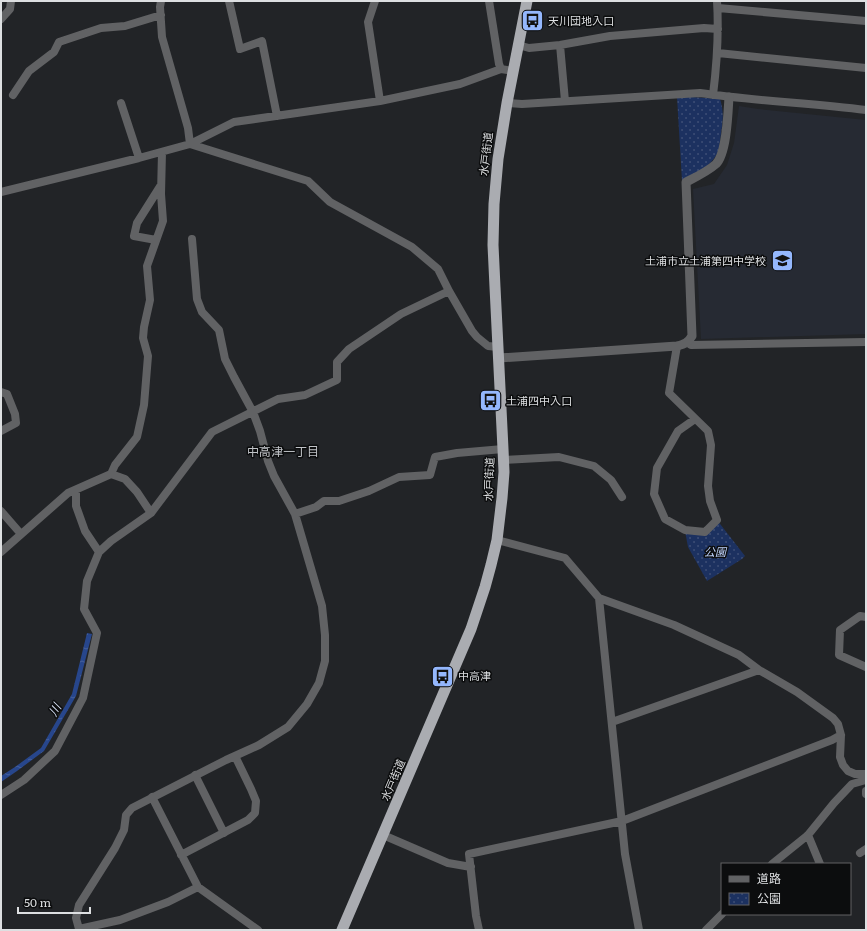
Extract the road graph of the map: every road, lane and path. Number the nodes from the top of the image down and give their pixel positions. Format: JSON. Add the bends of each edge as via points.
{"nodes":[{"id":1,"x":11,"y":1,"type":"edge"},
{"id":2,"x":162,"y":1,"type":"edge"},
{"id":3,"x":229,"y":1,"type":"edge"},
{"id":4,"x":375,"y":1,"type":"edge"},
{"id":5,"x":489,"y":1,"type":"edge"},
{"id":6,"x":527,"y":1,"type":"edge"},
{"id":7,"x":717,"y":4,"type":"edge"},
{"id":8,"x":161,"y":15,"type":"junction"},
{"id":9,"x":1,"y":19,"type":"edge"},
{"id":10,"x":866,"y":21,"type":"edge"},
{"id":11,"x":718,"y":29,"type":"junction"},
{"id":12,"x":518,"y":45,"type":"junction"},
{"id":13,"x":560,"y":45,"type":"junction"},
{"id":14,"x":718,"y":53,"type":"junction"},
{"id":15,"x":866,"y":68,"type":"edge"},
{"id":16,"x":501,"y":69,"type":"junction"},
{"id":17,"x":513,"y":71,"type":"junction"},
{"id":18,"x":13,"y":95,"type":"dead end"},
{"id":19,"x":713,"y":95,"type":"junction"},
{"id":20,"x":729,"y":97,"type":"junction"},
{"id":21,"x":380,"y":101,"type":"junction"},
{"id":22,"x":565,"y":101,"type":"junction"},
{"id":23,"x":121,"y":103,"type":"dead end"},
{"id":24,"x":507,"y":103,"type":"junction"},
{"id":25,"x":866,"y":110,"type":"edge"},
{"id":26,"x":277,"y":116,"type":"junction"},
{"id":27,"x":190,"y":144,"type":"junction"},
{"id":28,"x":162,"y":152,"type":"junction"},
{"id":29,"x":139,"y":158,"type":"junction"},
{"id":30,"x":162,"y":184,"type":"junction"},
{"id":31,"x":1,"y":192,"type":"edge"},
{"id":32,"x":192,"y":239,"type":"dead end"},
{"id":33,"x":156,"y":240,"type":"junction"},
{"id":34,"x":449,"y":291,"type":"junction"},
{"id":35,"x":687,"y":342,"type":"junction"},
{"id":36,"x":866,"y":342,"type":"edge"},
{"id":37,"x":677,"y":346,"type":"junction"},
{"id":38,"x":498,"y":352,"type":"junction"},
{"id":39,"x":1,"y":392,"type":"edge"},
{"id":40,"x":253,"y":412,"type":"junction"},
{"id":41,"x":695,"y":419,"type":"junction"},
{"id":42,"x":1,"y":431,"type":"edge"},
{"id":43,"x":503,"y":455,"type":"junction"},
{"id":44,"x":111,"y":474,"type":"junction"},
{"id":45,"x":76,"y":490,"type":"junction"},
{"id":46,"x":622,"y":497,"type":"dead end"},
{"id":47,"x":1,"y":511,"type":"edge"},
{"id":48,"x":151,"y":513,"type":"junction"},
{"id":49,"x":295,"y":514,"type":"junction"},
{"id":50,"x":21,"y":534,"type":"junction"},
{"id":51,"x":497,"y":540,"type":"junction"},
{"id":52,"x":1,"y":552,"type":"edge"},
{"id":53,"x":99,"y":552,"type":"junction"},
{"id":54,"x":599,"y":598,"type":"junction"},
{"id":55,"x":866,"y":617,"type":"edge"},
{"id":56,"x":866,"y":667,"type":"edge"},
{"id":57,"x":759,"y":670,"type":"junction"},
{"id":58,"x":612,"y":722,"type":"junction"},
{"id":59,"x":841,"y":734,"type":"junction"},
{"id":60,"x":235,"y":756,"type":"junction"},
{"id":61,"x":866,"y":774,"type":"edge"},
{"id":62,"x":195,"y":775,"type":"junction"},
{"id":63,"x":866,"y":780,"type":"edge"},
{"id":64,"x":1,"y":795,"type":"edge"},
{"id":65,"x":152,"y":797,"type":"junction"},
{"id":66,"x":622,"y":821,"type":"junction"},
{"id":67,"x":224,"y":833,"type":"junction"},
{"id":68,"x":383,"y":835,"type":"junction"},
{"id":69,"x":808,"y":835,"type":"junction"},
{"id":70,"x":181,"y":855,"type":"junction"},
{"id":71,"x":773,"y":863,"type":"edge"},
{"id":72,"x":820,"y":863,"type":"edge"},
{"id":73,"x":470,"y":868,"type":"junction"},
{"id":74,"x":198,"y":887,"type":"junction"},
{"id":75,"x":721,"y":915,"type":"edge"},
{"id":76,"x":79,"y":930,"type":"edge"},
{"id":77,"x":258,"y":930,"type":"edge"},
{"id":78,"x":342,"y":930,"type":"edge"},
{"id":79,"x":479,"y":930,"type":"edge"},
{"id":80,"x":639,"y":930,"type":"edge"},
{"id":81,"x":706,"y":930,"type":"edge"}],
"edges":[{"from":1,"to":9,"type":"street","via":[[10,10]]},
{"from":2,"to":8,"type":"street"},
{"from":3,"to":26,"type":"street","via":[[240,49],[262,41]]},
{"from":4,"to":21,"type":"street","via":[[368,22]]},
{"from":5,"to":16,"type":"street"},
{"from":6,"to":12,"type":"highway","name":"水戸街道"},
{"from":7,"to":10,"type":"street"},
{"from":7,"to":11,"type":"street"},
{"from":8,"to":18,"type":"street","via":[[125,26],[101,28],[59,42],[54,52],[29,71]]},
{"from":8,"to":27,"type":"street","via":[[162,37],[188,128]]},
{"from":11,"to":13,"type":"street","via":[[610,36]]},
{"from":11,"to":14,"type":"street"},
{"from":12,"to":13,"type":"street","via":[[529,48]]},
{"from":12,"to":17,"type":"highway","name":"水戸街道"},
{"from":13,"to":22,"type":"street"},
{"from":14,"to":15,"type":"street"},
{"from":14,"to":19,"type":"street"},
{"from":16,"to":17,"type":"street"},
{"from":16,"to":21,"type":"street","via":[[460,84]]},
{"from":17,"to":24,"type":"highway","name":"水戸街道"},
{"from":19,"to":20,"type":"street"},
{"from":19,"to":22,"type":"street","via":[[700,93]]},
{"from":20,"to":25,"type":"street"},
{"from":20,"to":35,"type":"street","via":[[724,144],[717,163],[686,182],[692,336]]},
{"from":21,"to":26,"type":"street"},
{"from":22,"to":24,"type":"street"},
{"from":23,"to":29,"type":"street"},
{"from":24,"to":38,"type":"highway","name":"水戸街道","via":[[494,204],[493,245]]},
{"from":26,"to":27,"type":"street","via":[[234,122]]},
{"from":27,"to":28,"type":"street"},
{"from":27,"to":34,"type":"street","via":[[308,181],[330,202],[412,247],[438,269]]},
{"from":28,"to":29,"type":"street"},
{"from":28,"to":30,"type":"street"},
{"from":29,"to":31,"type":"street"},
{"from":30,"to":33,"type":"street","via":[[163,221]]},
{"from":30,"to":33,"type":"street","via":[[137,223],[134,236]]},
{"from":32,"to":40,"type":"street","via":[[197,299],[202,312],[219,330],[225,359]]},
{"from":33,"to":44,"type":"street","via":[[147,266],[150,300],[143,338],[148,356],[144,405],[137,437],[114,465]]},
{"from":34,"to":38,"type":"street","via":[[472,331]]},
{"from":34,"to":40,"type":"street","via":[[401,314],[349,349],[337,362],[337,380],[306,395],[278,400]]},
{"from":35,"to":36,"type":"street","via":[[691,346]]},
{"from":35,"to":37,"type":"street"},
{"from":37,"to":38,"type":"street"},
{"from":37,"to":41,"type":"street","via":[[669,393]]},
{"from":38,"to":43,"type":"highway","name":"水戸街道"},
{"from":39,"to":42,"type":"street","via":[[7,394],[16,423]]},
{"from":40,"to":48,"type":"street","via":[[212,432]]},
{"from":40,"to":49,"type":"street","via":[[274,476]]},
{"from":41,"to":41,"type":"street","via":[[708,431],[711,445],[708,486],[717,520],[705,532],[685,530],[665,519],[654,494],[657,468],[678,431]]},
{"from":43,"to":46,"type":"street","via":[[559,457],[594,466],[611,480]]},
{"from":43,"to":49,"type":"street","via":[[457,453],[435,457],[430,475],[399,477],[369,491],[339,501],[324,501],[316,507]]},
{"from":43,"to":51,"type":"highway","name":"水戸街道","via":[[502,498]]},
{"from":44,"to":45,"type":"street"},
{"from":44,"to":48,"type":"street","via":[[125,479]]},
{"from":45,"to":50,"type":"street","via":[[68,493]]},
{"from":45,"to":53,"type":"street","via":[[76,506],[85,531]]},
{"from":47,"to":50,"type":"street"},
{"from":48,"to":53,"type":"street"},
{"from":49,"to":60,"type":"street","via":[[322,606],[325,661],[318,683],[307,704],[288,727]]},
{"from":50,"to":52,"type":"street"},
{"from":51,"to":54,"type":"street","via":[[564,558]]},
{"from":51,"to":68,"type":"highway","name":"水戸街道","via":[[486,587],[471,629]]},
{"from":53,"to":64,"type":"street","via":[[87,581],[84,609],[97,633],[83,698],[55,751],[24,780]]},
{"from":54,"to":57,"type":"street","via":[[674,625],[740,655]]},
{"from":54,"to":58,"type":"street"},
{"from":55,"to":56,"type":"street","via":[[860,616],[840,630],[838,656]]},
{"from":57,"to":58,"type":"street"},
{"from":57,"to":59,"type":"street","via":[[832,718],[838,724]]},
{"from":58,"to":66,"type":"street"},
{"from":59,"to":61,"type":"street","via":[[840,757],[843,765],[855,774]]},
{"from":59,"to":66,"type":"street","via":[[832,740]]},
{"from":60,"to":62,"type":"street"},
{"from":60,"to":67,"type":"street","via":[[256,801],[255,813],[248,820]]},
{"from":62,"to":65,"type":"street"},
{"from":62,"to":67,"type":"street"},
{"from":63,"to":69,"type":"street","via":[[852,784]]},
{"from":65,"to":70,"type":"street"},
{"from":65,"to":76,"type":"street","via":[[132,808],[126,816],[124,830],[115,848],[79,905],[76,918]]},
{"from":66,"to":73,"type":"street","via":[[469,854]]},
{"from":66,"to":80,"type":"street","via":[[625,854]]},
{"from":67,"to":70,"type":"street"},
{"from":68,"to":73,"type":"street","via":[[448,863]]},
{"from":68,"to":78,"type":"highway","name":"水戸街道"},
{"from":69,"to":71,"type":"street"},
{"from":69,"to":72,"type":"street"},
{"from":70,"to":74,"type":"street"},
{"from":73,"to":79,"type":"street"},
{"from":74,"to":76,"type":"street","via":[[168,902],[120,920]]},
{"from":74,"to":77,"type":"street"},
{"from":75,"to":81,"type":"street"}]}
